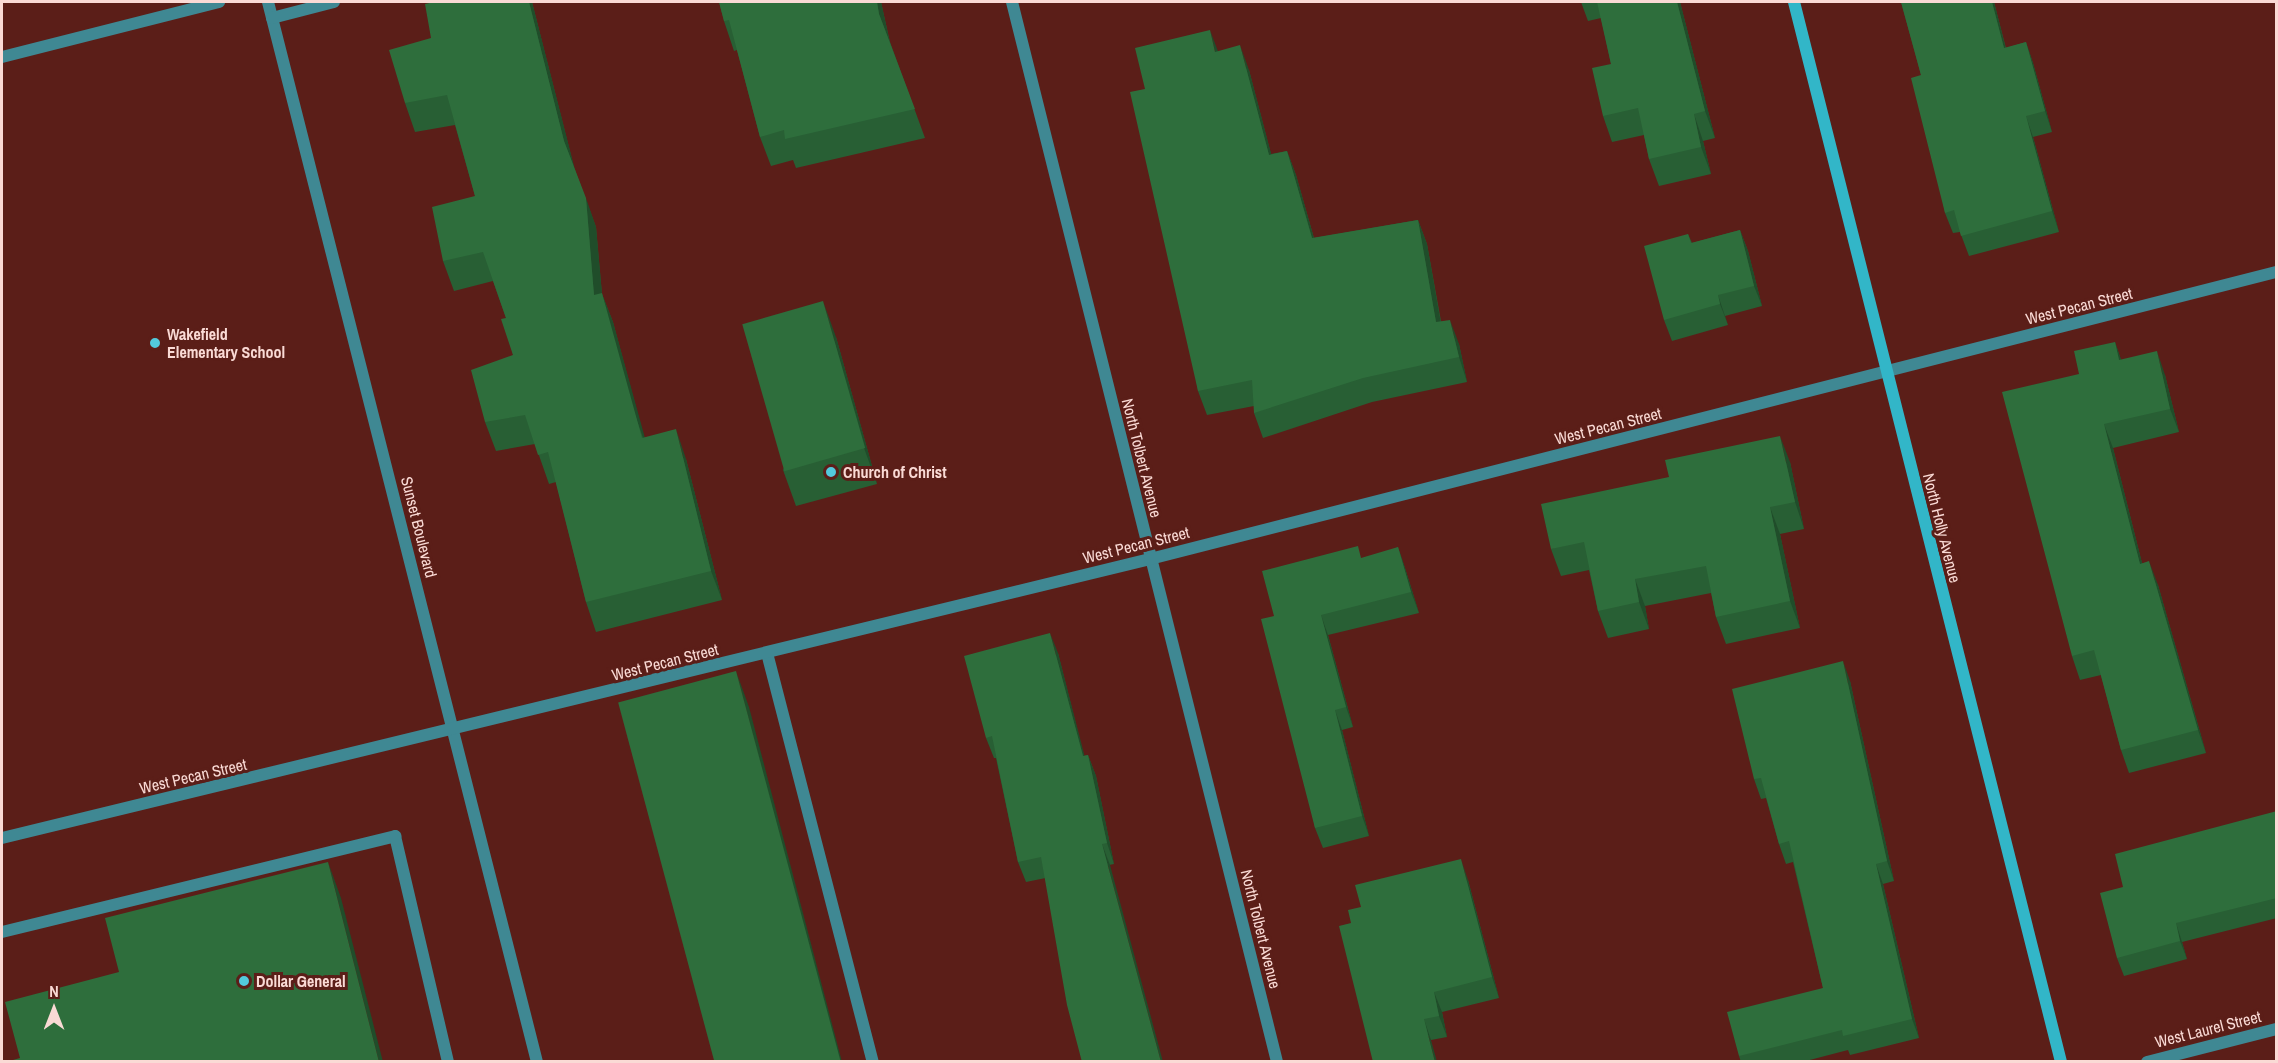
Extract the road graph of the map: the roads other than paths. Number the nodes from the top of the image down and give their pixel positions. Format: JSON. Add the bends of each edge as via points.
{"nodes":[{"id":1,"x":219,"y":2,"type":"edge"},
{"id":2,"x":268,"y":2,"type":"edge"},
{"id":3,"x":334,"y":2,"type":"edge"},
{"id":4,"x":1012,"y":2,"type":"edge"},
{"id":5,"x":1794,"y":2,"type":"edge"},
{"id":6,"x":273,"y":18,"type":"junction"},
{"id":7,"x":2,"y":57,"type":"edge"},
{"id":8,"x":2277,"y":272,"type":"edge"},
{"id":9,"x":1886,"y":373,"type":"junction"},
{"id":10,"x":1150,"y":559,"type":"junction"},
{"id":11,"x":767,"y":653,"type":"junction"},
{"id":12,"x":453,"y":732,"type":"junction"},
{"id":13,"x":2,"y":838,"type":"edge"},
{"id":14,"x":2,"y":932,"type":"edge"},
{"id":15,"x":2277,"y":1029,"type":"edge"},
{"id":16,"x":448,"y":1062,"type":"edge"},
{"id":17,"x":537,"y":1062,"type":"edge"},
{"id":18,"x":873,"y":1062,"type":"edge"},
{"id":19,"x":1277,"y":1062,"type":"edge"},
{"id":20,"x":2061,"y":1062,"type":"edge"},
{"id":21,"x":2147,"y":1062,"type":"edge"}],
"edges":[{"from":1,"to":7,"type":"street"},
{"from":2,"to":6,"type":"street","name":"Sunset Boulevard"},
{"from":3,"to":6,"type":"street"},
{"from":4,"to":10,"type":"street","name":"North Tolbert Avenue"},
{"from":5,"to":9,"type":"street","name":"North Holly Avenue"},
{"from":6,"to":12,"type":"street","name":"Sunset Boulevard"},
{"from":8,"to":9,"type":"street","name":"West Pecan Street"},
{"from":9,"to":10,"type":"street","name":"West Pecan Street"},
{"from":9,"to":20,"type":"street","name":"North Holly Avenue"},
{"from":10,"to":11,"type":"street","name":"West Pecan Street"},
{"from":10,"to":19,"type":"street","name":"North Tolbert Avenue"},
{"from":11,"to":12,"type":"street","name":"West Pecan Street"},
{"from":11,"to":18,"type":"street"},
{"from":12,"to":13,"type":"street","name":"West Pecan Street"},
{"from":12,"to":17,"type":"street","name":"Sunset Boulevard"},
{"from":14,"to":16,"type":"street","via":[[395,836]]},
{"from":15,"to":21,"type":"street","name":"West Laurel Street"}]}
